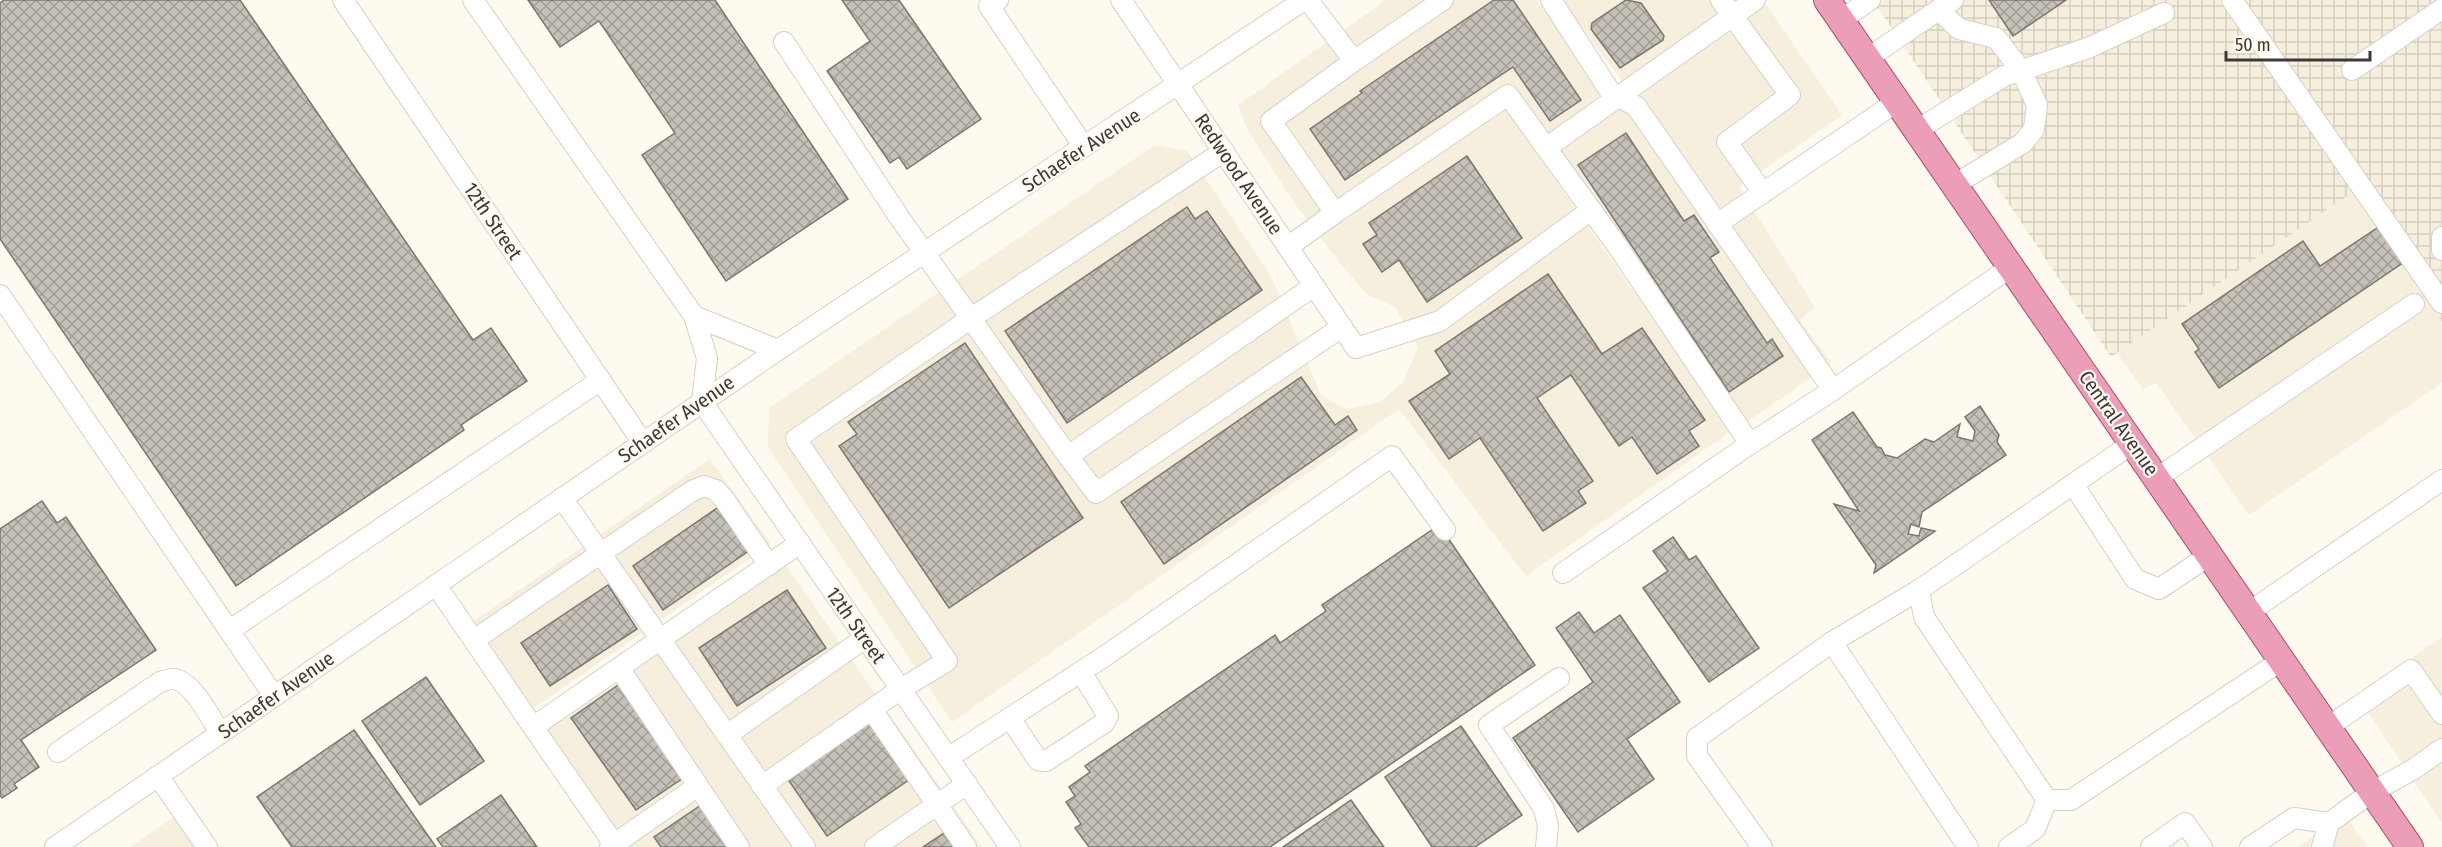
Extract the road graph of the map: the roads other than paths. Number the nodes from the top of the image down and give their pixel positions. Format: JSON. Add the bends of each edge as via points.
{"nodes":[{"id":1,"x":343,"y":0,"type":"edge"},
{"id":2,"x":473,"y":0,"type":"edge"},
{"id":3,"x":998,"y":0,"type":"edge"},
{"id":4,"x":1121,"y":0,"type":"edge"},
{"id":5,"x":1306,"y":0,"type":"edge"},
{"id":6,"x":1443,"y":0,"type":"edge"},
{"id":7,"x":1551,"y":0,"type":"edge"},
{"id":8,"x":1721,"y":0,"type":"edge"},
{"id":9,"x":1755,"y":0,"type":"edge"},
{"id":10,"x":1870,"y":0,"type":"edge"},
{"id":11,"x":2232,"y":0,"type":"edge"},
{"id":12,"x":1946,"y":5,"type":"edge"},
{"id":13,"x":2442,"y":9,"type":"edge"},
{"id":14,"x":1834,"y":10,"type":"edge"},
{"id":15,"x":2164,"y":13,"type":"dead end"},
{"id":16,"x":1734,"y":16,"type":"junction"},
{"id":17,"x":784,"y":42,"type":"dead end"},
{"id":18,"x":1868,"y":58,"type":"junction"},
{"id":19,"x":1354,"y":61,"type":"junction"},
{"id":20,"x":2021,"y":70,"type":"junction"},
{"id":21,"x":2352,"y":70,"type":"dead end"},
{"id":22,"x":1179,"y":85,"type":"junction"},
{"id":23,"x":1617,"y":97,"type":"junction"},
{"id":24,"x":1898,"y":101,"type":"junction"},
{"id":25,"x":1917,"y":130,"type":"junction"},
{"id":26,"x":1084,"y":147,"type":"junction"},
{"id":27,"x":1546,"y":148,"type":"junction"},
{"id":28,"x":1224,"y":151,"type":"junction"},
{"id":29,"x":1954,"y":185,"type":"junction"},
{"id":30,"x":1763,"y":193,"type":"junction"},
{"id":31,"x":1591,"y":210,"type":"junction"},
{"id":32,"x":1335,"y":213,"type":"junction"},
{"id":33,"x":1717,"y":224,"type":"junction"},
{"id":34,"x":2442,"y":237,"type":"edge"},
{"id":35,"x":1288,"y":247,"type":"junction"},
{"id":36,"x":2442,"y":250,"type":"edge"},
{"id":37,"x":925,"y":253,"type":"junction"},
{"id":38,"x":2011,"y":267,"type":"junction"},
{"id":39,"x":1314,"y":286,"type":"junction"},
{"id":40,"x":0,"y":296,"type":"edge"},
{"id":41,"x":2442,"y":303,"type":"edge"},
{"id":42,"x":2414,"y":304,"type":"dead end"},
{"id":43,"x":694,"y":316,"type":"junction"},
{"id":44,"x":970,"y":319,"type":"junction"},
{"id":45,"x":1342,"y":327,"type":"junction"},
{"id":46,"x":778,"y":350,"type":"junction"},
{"id":47,"x":601,"y":380,"type":"junction"},
{"id":48,"x":1833,"y":390,"type":"junction"},
{"id":49,"x":702,"y":402,"type":"junction"},
{"id":50,"x":643,"y":442,"type":"junction"},
{"id":51,"x":2133,"y":443,"type":"junction"},
{"id":52,"x":1750,"y":444,"type":"junction"},
{"id":53,"x":1068,"y":456,"type":"junction"},
{"id":54,"x":2157,"y":478,"type":"junction"},
{"id":55,"x":2442,"y":480,"type":"edge"},
{"id":56,"x":2073,"y":484,"type":"junction"},
{"id":57,"x":562,"y":498,"type":"junction"},
{"id":58,"x":1445,"y":530,"type":"dead end"},
{"id":59,"x":800,"y":543,"type":"junction"},
{"id":60,"x":601,"y":553,"type":"junction"},
{"id":61,"x":2210,"y":555,"type":"junction"},
{"id":62,"x":769,"y":565,"type":"junction"},
{"id":63,"x":1563,"y":573,"type":"dead end"},
{"id":64,"x":436,"y":585,"type":"junction"},
{"id":65,"x":1919,"y":590,"type":"junction"},
{"id":66,"x":2248,"y":612,"type":"junction"},
{"id":67,"x":230,"y":630,"type":"junction"},
{"id":68,"x":865,"y":638,"type":"junction"},
{"id":69,"x":474,"y":640,"type":"junction"},
{"id":70,"x":661,"y":640,"type":"junction"},
{"id":71,"x":1832,"y":642,"type":"junction"},
{"id":72,"x":2282,"y":660,"type":"junction"},
{"id":73,"x":619,"y":668,"type":"junction"},
{"id":74,"x":1081,"y":672,"type":"junction"},
{"id":75,"x":1559,"y":678,"type":"dead end"},
{"id":76,"x":901,"y":689,"type":"junction"},
{"id":77,"x":274,"y":696,"type":"junction"},
{"id":78,"x":872,"y":710,"type":"junction"},
{"id":79,"x":2442,"y":714,"type":"edge"},
{"id":80,"x":1010,"y":718,"type":"junction"},
{"id":81,"x":533,"y":727,"type":"junction"},
{"id":82,"x":2328,"y":727,"type":"junction"},
{"id":83,"x":220,"y":733,"type":"junction"},
{"id":84,"x":727,"y":735,"type":"junction"},
{"id":85,"x":2442,"y":749,"type":"edge"},
{"id":86,"x":57,"y":752,"type":"dead end"},
{"id":87,"x":948,"y":758,"type":"junction"},
{"id":88,"x":158,"y":776,"type":"junction"},
{"id":89,"x":967,"y":784,"type":"junction"},
{"id":90,"x":698,"y":786,"type":"junction"},
{"id":91,"x":762,"y":786,"type":"junction"},
{"id":92,"x":2372,"y":792,"type":"junction"},
{"id":93,"x":2048,"y":800,"type":"junction"},
{"id":94,"x":938,"y":804,"type":"junction"},
{"id":95,"x":2329,"y":823,"type":"junction"},
{"id":96,"x":613,"y":846,"type":"edge"},
{"id":97,"x":55,"y":847,"type":"edge"},
{"id":98,"x":206,"y":847,"type":"edge"},
{"id":99,"x":739,"y":847,"type":"edge"},
{"id":100,"x":805,"y":847,"type":"edge"},
{"id":101,"x":875,"y":847,"type":"edge"},
{"id":102,"x":966,"y":847,"type":"edge"},
{"id":103,"x":1010,"y":847,"type":"edge"},
{"id":104,"x":1546,"y":847,"type":"edge"},
{"id":105,"x":1762,"y":847,"type":"edge"},
{"id":106,"x":1968,"y":847,"type":"edge"},
{"id":107,"x":2009,"y":847,"type":"edge"},
{"id":108,"x":2151,"y":847,"type":"edge"},
{"id":109,"x":2202,"y":847,"type":"edge"},
{"id":110,"x":2250,"y":847,"type":"edge"},
{"id":111,"x":2322,"y":847,"type":"edge"},
{"id":112,"x":2410,"y":847,"type":"edge"}],
"edges":[{"from":1,"to":47,"type":"street","name":"12th Street"},
{"from":2,"to":43,"type":"street"},
{"from":3,"to":26,"type":"street","via":[[989,6]]},
{"from":4,"to":22,"type":"street","name":"Redwood Avenue"},
{"from":5,"to":19,"type":"street"},
{"from":5,"to":22,"type":"street","name":"Schaefer Avenue"},
{"from":6,"to":19,"type":"street"},
{"from":7,"to":23,"type":"street"},
{"from":8,"to":16,"type":"street"},
{"from":9,"to":16,"type":"street"},
{"from":10,"to":14,"type":"street"},
{"from":11,"to":41,"type":"street"},
{"from":12,"to":18,"type":"street"},
{"from":12,"to":20,"type":"street","via":[[1959,29],[1996,38]]},
{"from":13,"to":21,"type":"street"},
{"from":14,"to":18,"type":"main road","name":"Central Avenue"},
{"from":15,"to":20,"type":"street","via":[[2088,48]]},
{"from":16,"to":23,"type":"street"},
{"from":16,"to":30,"type":"street","via":[[1790,95],[1727,142]]},
{"from":17,"to":37,"type":"street"},
{"from":18,"to":24,"type":"main road","name":"Central Avenue"},
{"from":19,"to":32,"type":"street","via":[[1271,121]]},
{"from":20,"to":25,"type":"street","via":[[2004,76]]},
{"from":20,"to":29,"type":"street","via":[[2037,105],[2034,129],[2023,143]]},
{"from":22,"to":26,"type":"street","name":"Schaefer Avenue"},
{"from":22,"to":28,"type":"street","name":"Redwood Avenue"},
{"from":23,"to":27,"type":"street"},
{"from":23,"to":33,"type":"street","via":[[1636,106]]},
{"from":24,"to":25,"type":"main road","name":"Central Avenue"},
{"from":24,"to":30,"type":"street"},
{"from":25,"to":29,"type":"main road","name":"Central Avenue"},
{"from":26,"to":37,"type":"street","name":"Schaefer Avenue"},
{"from":27,"to":31,"type":"street"},
{"from":27,"to":32,"type":"street","via":[[1508,95]]},
{"from":28,"to":35,"type":"street","name":"Redwood Avenue"},
{"from":28,"to":44,"type":"street"},
{"from":29,"to":38,"type":"main road","name":"Central Avenue"},
{"from":30,"to":33,"type":"street"},
{"from":31,"to":45,"type":"street","name":"Redwood Avenue","via":[[1440,321],[1356,348]]},
{"from":31,"to":52,"type":"street"},
{"from":32,"to":35,"type":"street"},
{"from":33,"to":48,"type":"street"},
{"from":34,"to":36,"type":"street"},
{"from":35,"to":39,"type":"street","name":"Redwood Avenue"},
{"from":37,"to":44,"type":"street"},
{"from":37,"to":46,"type":"street","name":"Schaefer Avenue"},
{"from":38,"to":48,"type":"street"},
{"from":38,"to":51,"type":"main road","name":"Central Avenue"},
{"from":39,"to":45,"type":"street","name":"Redwood Avenue"},
{"from":39,"to":53,"type":"street"},
{"from":40,"to":67,"type":"street"},
{"from":42,"to":54,"type":"street"},
{"from":43,"to":46,"type":"street"},
{"from":43,"to":49,"type":"street","via":[[707,358]]},
{"from":44,"to":53,"type":"street"},
{"from":44,"to":76,"type":"street","via":[[796,439],[947,661]]},
{"from":45,"to":53,"type":"street","via":[[1096,493]]},
{"from":46,"to":49,"type":"street","name":"Schaefer Avenue"},
{"from":47,"to":50,"type":"street","name":"12th Street"},
{"from":47,"to":67,"type":"street"},
{"from":48,"to":52,"type":"street"},
{"from":49,"to":50,"type":"street","name":"Schaefer Avenue"},
{"from":49,"to":59,"type":"street","name":"12th Street"},
{"from":50,"to":57,"type":"street","name":"Schaefer Avenue"},
{"from":51,"to":54,"type":"main road","name":"Central Avenue"},
{"from":51,"to":56,"type":"street"},
{"from":52,"to":63,"type":"street"},
{"from":54,"to":61,"type":"main road","name":"Central Avenue"},
{"from":55,"to":66,"type":"street"},
{"from":56,"to":61,"type":"street","via":[[2135,579],[2159,589]]},
{"from":56,"to":65,"type":"street"},
{"from":57,"to":60,"type":"street"},
{"from":57,"to":64,"type":"street","name":"Schaefer Avenue"},
{"from":58,"to":74,"type":"street","via":[[1392,456]]},
{"from":59,"to":62,"type":"street"},
{"from":59,"to":68,"type":"street","name":"12th Street"},
{"from":60,"to":62,"type":"street","via":[[704,486],[716,490],[724,499]]},
{"from":60,"to":69,"type":"street"},
{"from":60,"to":70,"type":"street"},
{"from":61,"to":66,"type":"main road","name":"Central Avenue"},
{"from":62,"to":70,"type":"street"},
{"from":64,"to":69,"type":"street"},
{"from":64,"to":77,"type":"street","name":"Schaefer Avenue"},
{"from":65,"to":71,"type":"street"},
{"from":65,"to":93,"type":"street","via":[[1924,617]]},
{"from":66,"to":72,"type":"main road","name":"Central Avenue"},
{"from":67,"to":77,"type":"street"},
{"from":68,"to":76,"type":"street","name":"12th Street"},
{"from":68,"to":84,"type":"street"},
{"from":69,"to":81,"type":"street"},
{"from":70,"to":73,"type":"street"},
{"from":70,"to":84,"type":"street"},
{"from":71,"to":105,"type":"street","via":[[1696,738],[1697,756]]},
{"from":71,"to":106,"type":"street"},
{"from":72,"to":82,"type":"main road","name":"Central Avenue"},
{"from":72,"to":93,"type":"street","via":[[2071,800]]},
{"from":73,"to":81,"type":"street"},
{"from":73,"to":90,"type":"street"},
{"from":74,"to":80,"type":"street"},
{"from":74,"to":80,"type":"street","via":[[1108,716],[1104,723],[1047,761],[1038,760]]},
{"from":75,"to":104,"type":"street","via":[[1489,725],[1544,809],[1548,826]]},
{"from":76,"to":78,"type":"street"},
{"from":76,"to":87,"type":"street","name":"12th Street"},
{"from":77,"to":83,"type":"street","name":"Schaefer Avenue"},
{"from":78,"to":91,"type":"street"},
{"from":78,"to":94,"type":"street"},
{"from":79,"to":82,"type":"street","via":[[2411,670]]},
{"from":80,"to":87,"type":"street"},
{"from":81,"to":96,"type":"street"},
{"from":82,"to":92,"type":"main road","name":"Central Avenue"},
{"from":83,"to":86,"type":"street","via":[[195,693],[173,678],[160,682]]},
{"from":83,"to":88,"type":"street","name":"Schaefer Avenue"},
{"from":84,"to":91,"type":"street"},
{"from":85,"to":92,"type":"street"},
{"from":87,"to":89,"type":"street","name":"12th Street"},
{"from":88,"to":97,"type":"street","name":"Schaefer Avenue"},
{"from":88,"to":98,"type":"street"},
{"from":89,"to":94,"type":"street"},
{"from":89,"to":103,"type":"street","name":"12th Street"},
{"from":90,"to":96,"type":"street"},
{"from":90,"to":99,"type":"street"},
{"from":91,"to":100,"type":"street"},
{"from":92,"to":95,"type":"street"},
{"from":92,"to":112,"type":"main road","name":"Central Avenue"},
{"from":93,"to":107,"type":"street","via":[[2035,829]]},
{"from":94,"to":101,"type":"street"},
{"from":94,"to":102,"type":"street"},
{"from":95,"to":110,"type":"street","via":[[2294,818]]},
{"from":95,"to":111,"type":"street"},
{"from":108,"to":109,"type":"street","via":[[2185,823]]}]}
